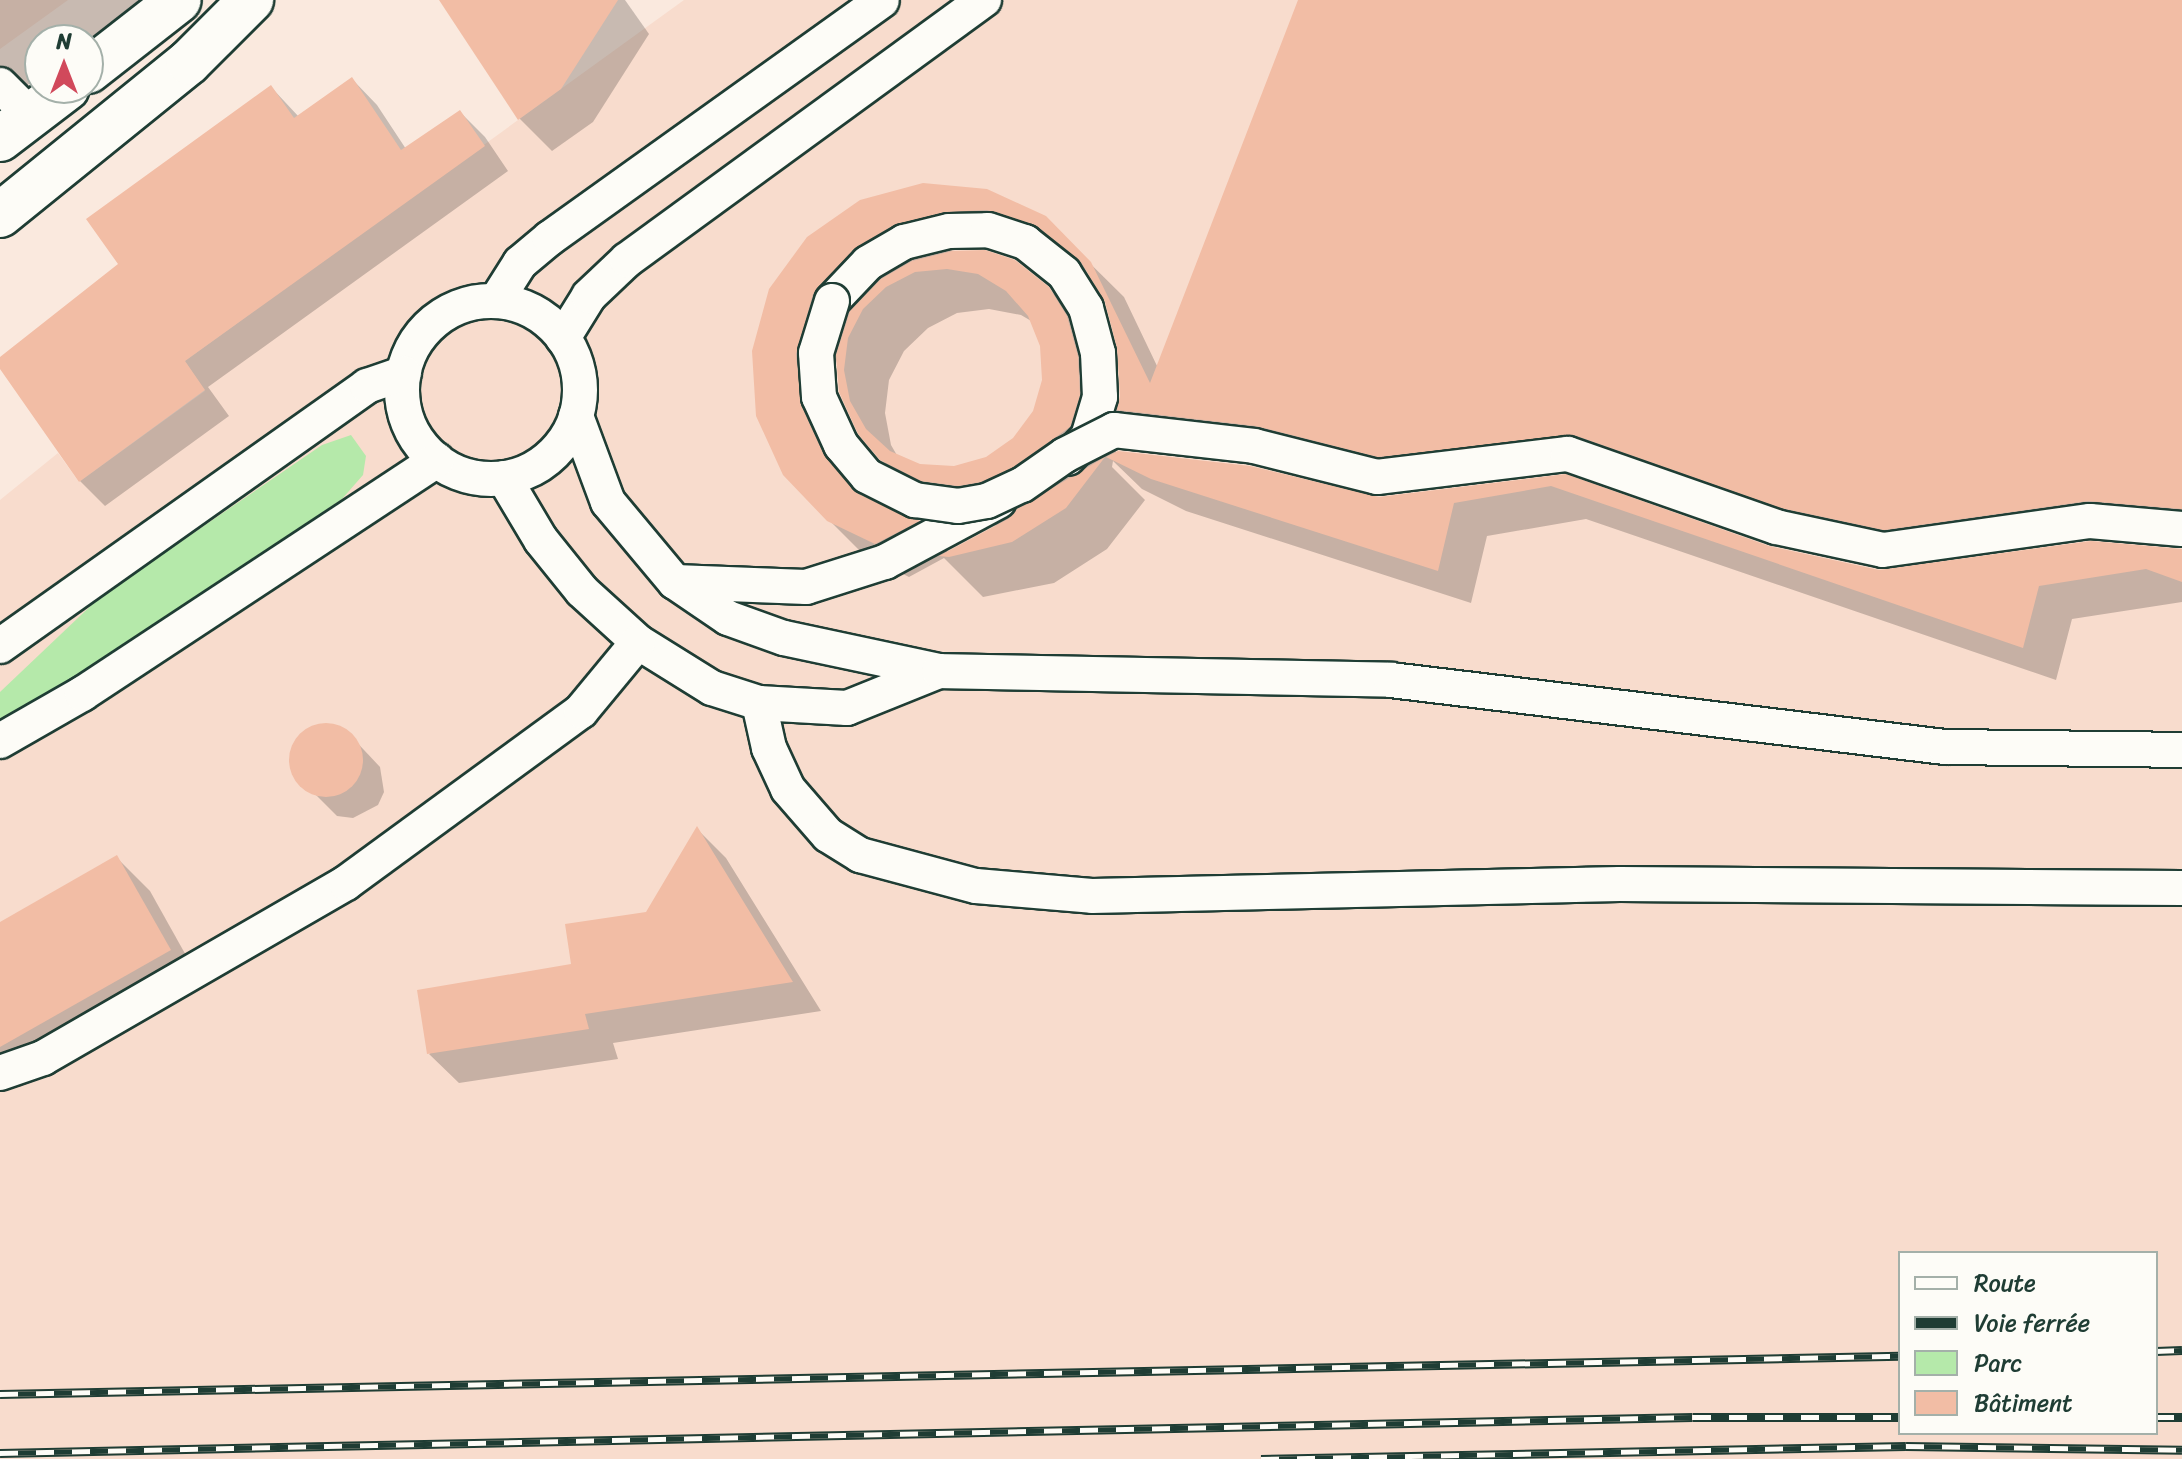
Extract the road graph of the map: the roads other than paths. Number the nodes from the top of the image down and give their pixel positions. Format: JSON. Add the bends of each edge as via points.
{"nodes":[{"id":1,"x":179,"y":0,"type":"edge"},
{"id":2,"x":251,"y":0,"type":"edge"},
{"id":3,"x":882,"y":0,"type":"edge"},
{"id":4,"x":984,"y":0,"type":"edge"},
{"id":5,"x":104,"y":59,"type":"edge"},
{"id":6,"x":0,"y":85,"type":"edge"},
{"id":7,"x":46,"y":104,"type":"edge"},
{"id":8,"x":16,"y":127,"type":"edge"},
{"id":9,"x":0,"y":215,"type":"edge"},
{"id":10,"x":496,"y":301,"type":"junction"},
{"id":11,"x":563,"y":338,"type":"junction"},
{"id":12,"x":404,"y":373,"type":"junction"},
{"id":13,"x":576,"y":416,"type":"junction"},
{"id":14,"x":437,"y":460,"type":"junction"},
{"id":15,"x":504,"y":478,"type":"junction"},
{"id":16,"x":2182,"y":529,"type":"edge"},
{"id":17,"x":675,"y":582,"type":"junction"},
{"id":18,"x":638,"y":642,"type":"junction"},
{"id":19,"x":0,"y":646,"type":"edge"},
{"id":20,"x":939,"y":671,"type":"junction"},
{"id":21,"x":759,"y":703,"type":"junction"},
{"id":22,"x":0,"y":741,"type":"edge"},
{"id":23,"x":2182,"y":750,"type":"edge"},
{"id":24,"x":2182,"y":888,"type":"edge"},
{"id":25,"x":0,"y":1073,"type":"edge"}],
"edges":[{"from":1,"to":5,"type":"main road"},
{"from":2,"to":9,"type":"main road","via":[[189,62]]},
{"from":3,"to":10,"type":"lane","via":[[550,238],[520,263]]},
{"from":4,"to":11,"type":"lane","via":[[627,260],[589,296]]},
{"from":6,"to":8,"type":"lane"},
{"from":7,"to":8,"type":"main road"},
{"from":10,"to":11,"type":"lane","via":[[534,312]]},
{"from":10,"to":12,"type":"lane","via":[[468,304],[442,316],[413,347]]},
{"from":11,"to":13,"type":"lane","via":[[578,374]]},
{"from":12,"to":14,"type":"lane","via":[[403,401],[411,428]]},
{"from":12,"to":19,"type":"lane","via":[[367,386]]},
{"from":13,"to":15,"type":"lane","via":[[554,452],[531,469]]},
{"from":13,"to":17,"type":"lane","via":[[608,502]]},
{"from":14,"to":15,"type":"lane","via":[[476,478]]},
{"from":14,"to":22,"type":"lane","via":[[82,694]]},
{"from":15,"to":18,"type":"lane","via":[[541,540],[582,591]]},
{"from":16,"to":17,"type":"lane","bridge":true,"via":[[2090,521],[1883,550],[1776,527],[1568,454],[1377,477],[1254,446],[1114,430],[1065,455],[1022,485],[987,501],[958,506],[915,500],[867,476],[841,445],[819,397],[816,353],[832,301],[868,263],[904,242],[949,231],[988,230],[1025,242],[1064,273],[1086,308],[1098,353],[1100,397],[1088,437],[1056,466],[885,562],[806,587]]},
{"from":17,"to":20,"type":"lane","via":[[728,618],[784,638]]},
{"from":18,"to":21,"type":"lane","via":[[712,688]]},
{"from":18,"to":25,"type":"lane","via":[[581,711],[346,883],[43,1058]]},
{"from":20,"to":21,"type":"lane","via":[[847,708]]},
{"from":20,"to":23,"type":"lane","via":[[1391,680],[1945,747]]},
{"from":21,"to":24,"type":"lane","via":[[769,748],[788,789],[828,835],[860,855],[976,886],[1092,896],[1620,884]]}]}
